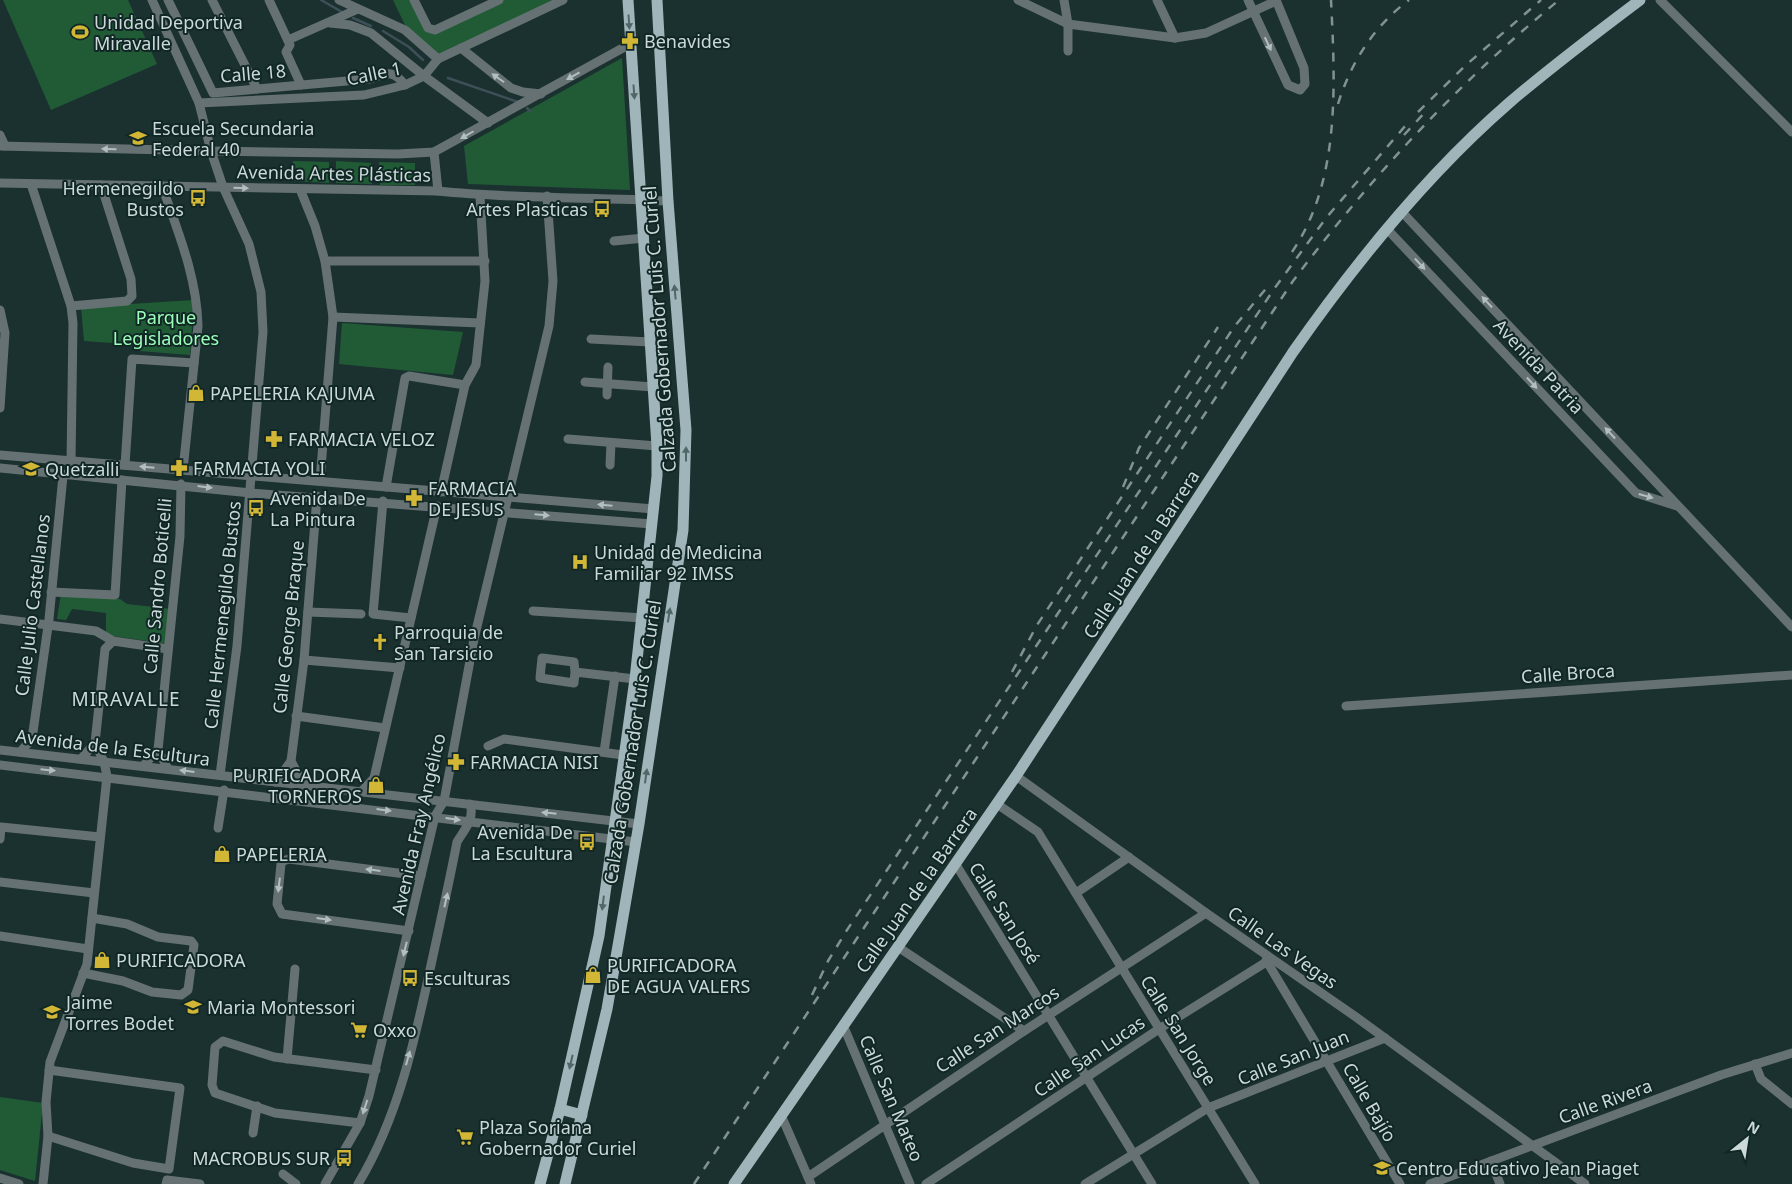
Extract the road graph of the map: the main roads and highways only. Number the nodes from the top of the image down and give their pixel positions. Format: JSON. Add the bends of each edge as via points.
{"nodes":[{"id":1,"x":628,"y":0,"type":"edge"},
{"id":2,"x":657,"y":0,"type":"edge"},
{"id":3,"x":1640,"y":0,"type":"edge"},
{"id":4,"x":560,"y":1109,"type":"junction"},
{"id":5,"x":582,"y":1115,"type":"junction"},
{"id":6,"x":540,"y":1184,"type":"edge"},
{"id":7,"x":565,"y":1184,"type":"edge"},
{"id":8,"x":734,"y":1184,"type":"edge"}],
"edges":[{"from":1,"to":4,"type":"main road","name":"Calzada Gobernador Luis C. Curiel","one_way":true,"via":[[657,446],[654,509],[643,618],[599,936]]},
{"from":5,"to":2,"type":"main road","name":"Calzada Gobernador Luis C. Curiel","one_way":true,"via":[[607,1009],[639,824],[683,530],[686,489],[686,430],[668,201]]},
{"from":3,"to":8,"type":"main road","name":"Calle Juan de la Barrera","via":[[1508,105],[1445,165],[1333,296],[1293,352],[1016,776]]},
{"from":4,"to":5,"type":"main road"},
{"from":4,"to":6,"type":"main road","name":"Calzada Gobernador Luis C. Curiel"},
{"from":5,"to":7,"type":"main road","name":"Calzada Gobernador Luis C. Curiel"}]}
